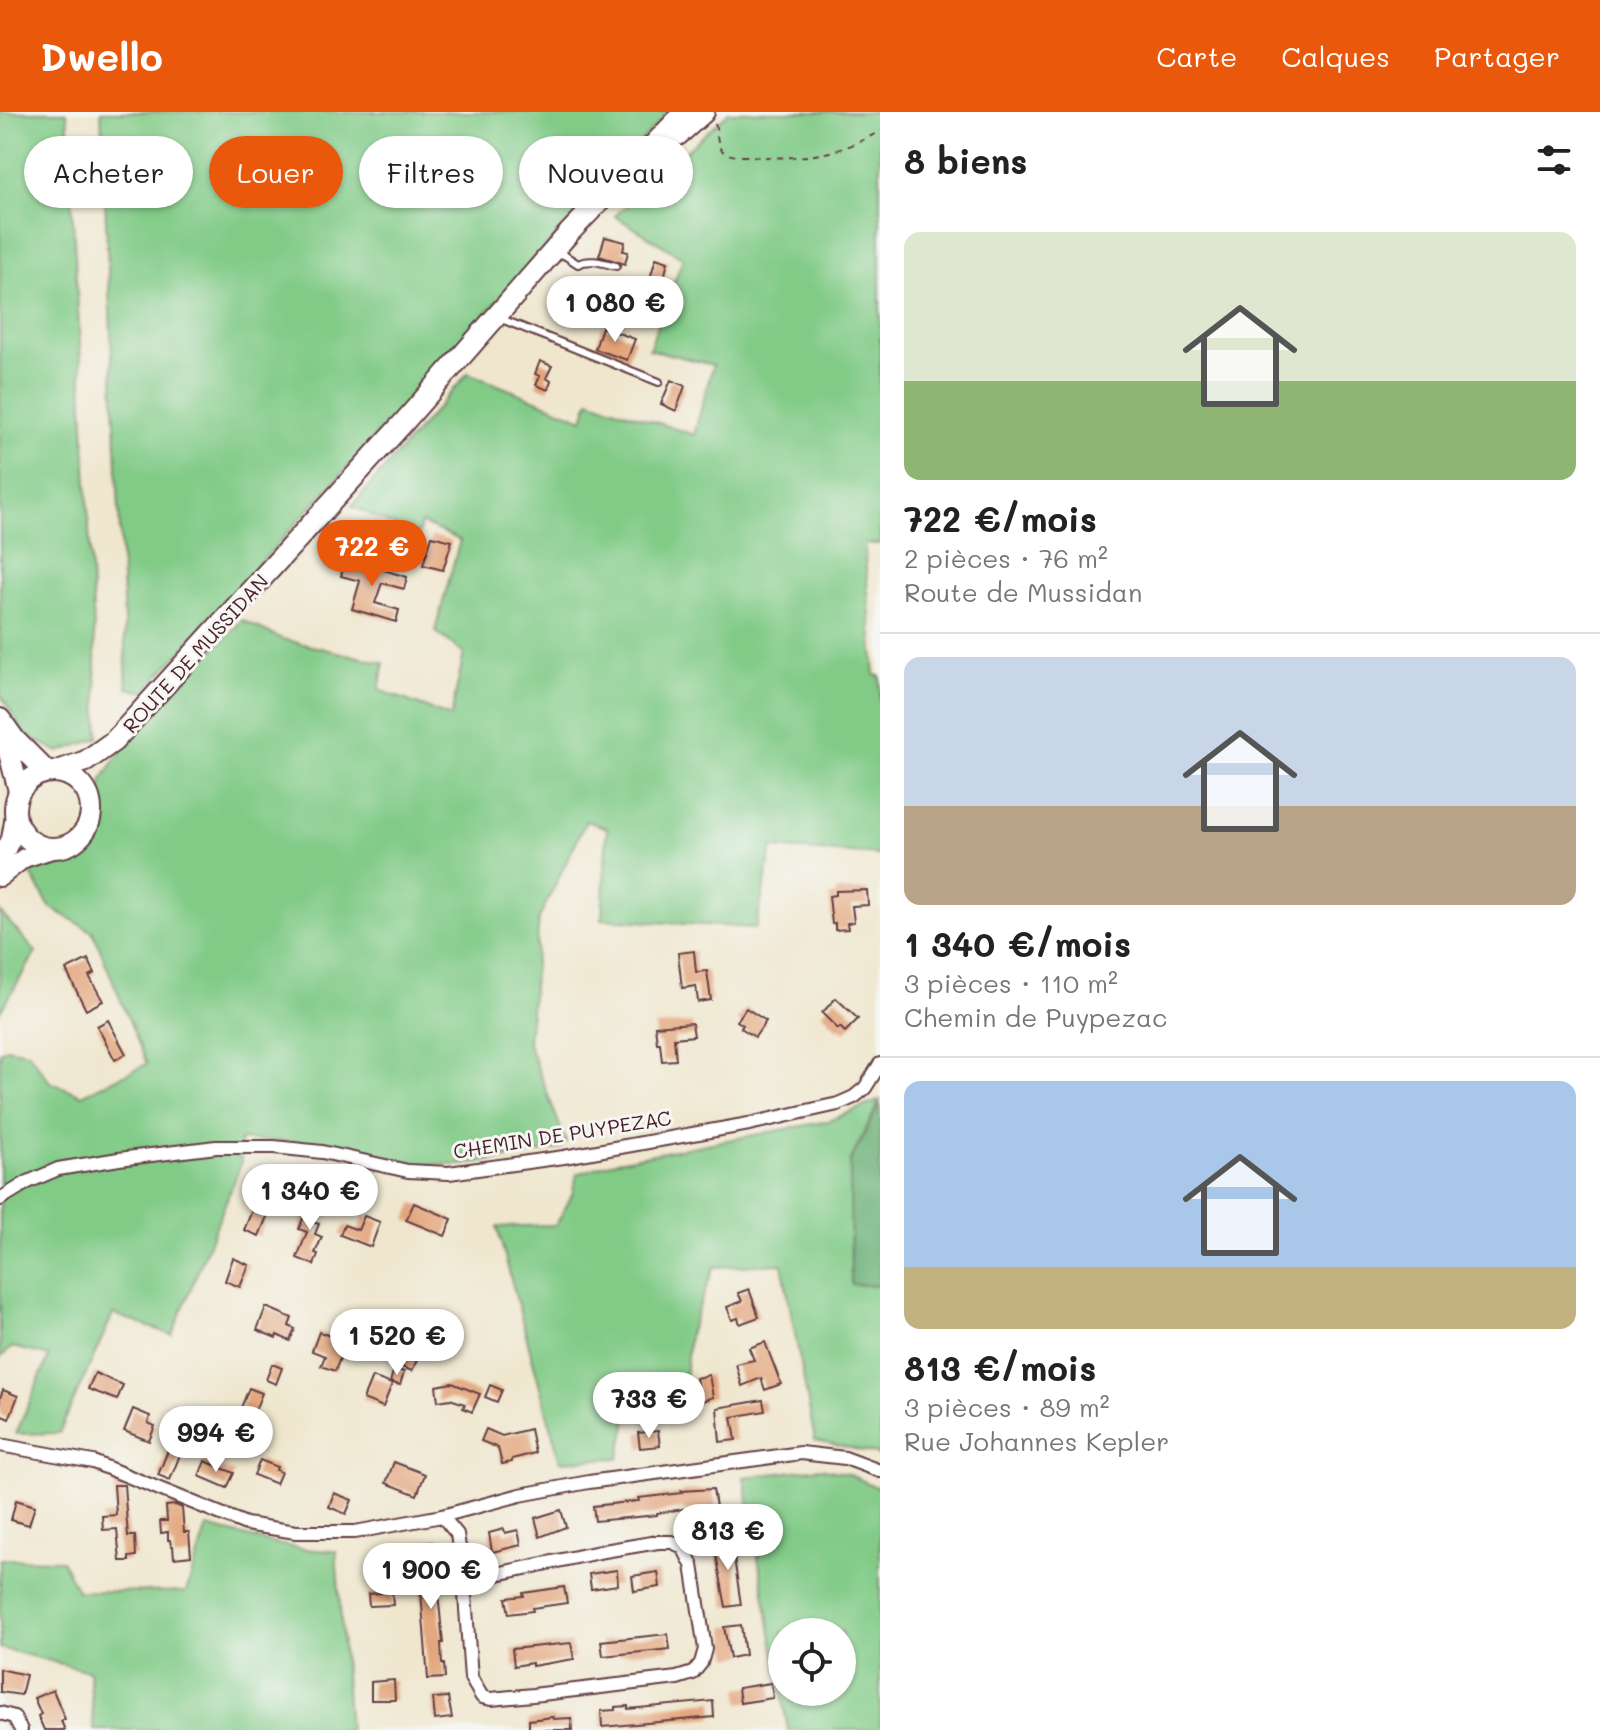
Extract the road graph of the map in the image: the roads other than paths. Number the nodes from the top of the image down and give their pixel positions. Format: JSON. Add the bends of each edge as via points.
{"nodes":[{"id":1,"x":685,"y":112,"type":"edge"},
{"id":2,"x":709,"y":114,"type":"edge"},
{"id":3,"x":564,"y":255,"type":"junction"},
{"id":4,"x":616,"y":266,"type":"dead end"},
{"id":5,"x":499,"y":318,"type":"junction"},
{"id":6,"x":659,"y":382,"type":"dead end"},
{"id":7,"x":0,"y":719,"type":"edge"},
{"id":8,"x":0,"y":730,"type":"edge"},
{"id":9,"x":114,"y":741,"type":"junction"},
{"id":10,"x":53,"y":772,"type":"junction"},
{"id":11,"x":19,"y":791,"type":"junction"},
{"id":12,"x":89,"y":798,"type":"junction"},
{"id":13,"x":15,"y":816,"type":"junction"},
{"id":14,"x":52,"y":849,"type":"junction"},
{"id":15,"x":0,"y":862,"type":"edge"},
{"id":16,"x":0,"y":877,"type":"edge"},
{"id":17,"x":880,"y":1064,"type":"edge"},
{"id":18,"x":0,"y":1199,"type":"edge"},
{"id":19,"x":0,"y":1445,"type":"edge"},
{"id":20,"x":880,"y":1471,"type":"edge"},
{"id":21,"x":442,"y":1516,"type":"junction"},
{"id":22,"x":464,"y":1581,"type":"junction"},
{"id":23,"x":0,"y":1713,"type":"edge"},
{"id":24,"x":21,"y":1730,"type":"edge"}],
"edges":[{"from":1,"to":5,"type":"main road","name":"ROUTE DE MUSSIDAN","via":[[569,233]]},
{"from":2,"to":3,"type":"main road","name":"ROUTE DE MUSSIDAN","via":[[686,127]]},
{"from":3,"to":4,"type":"lane","via":[[578,264],[598,261]]},
{"from":3,"to":5,"type":"main road","name":"ROUTE DE MUSSIDAN"},
{"from":5,"to":6,"type":"lane"},
{"from":5,"to":9,"type":"main road","name":"ROUTE DE MUSSIDAN"},
{"from":7,"to":10,"type":"main road","via":[[15,740]]},
{"from":8,"to":11,"type":"main road"},
{"from":9,"to":10,"type":"main road","name":"ROUTE DE MUSSIDAN","via":[[86,761]]},
{"from":9,"to":12,"type":"main road","name":"ROUTE DE MUSSIDAN"},
{"from":10,"to":11,"type":"main road","via":[[36,775]]},
{"from":10,"to":12,"type":"main road","via":[[79,781]]},
{"from":11,"to":13,"type":"main road"},
{"from":12,"to":14,"type":"main road","via":[[86,830],[65,847]]},
{"from":13,"to":14,"type":"main road","via":[[32,842]]},
{"from":13,"to":15,"type":"main road"},
{"from":14,"to":16,"type":"main road","via":[[24,858]]},
{"from":17,"to":18,"type":"street","name":"CHEMIN DE PUYPEZAC","via":[[865,1088],[838,1104],[576,1155],[449,1173],[408,1171],[322,1152],[216,1147],[58,1169]]},
{"from":19,"to":21,"type":"street","via":[[93,1462],[246,1524],[296,1532],[355,1532]]},
{"from":20,"to":21,"type":"street","via":[[845,1458],[801,1453],[589,1482]]},
{"from":21,"to":22,"type":"street","via":[[457,1534]]},
{"from":22,"to":22,"type":"street","via":[[471,1678],[482,1697],[677,1678],[693,1673],[701,1663],[705,1649],[692,1565],[683,1547],[672,1542]]},
{"from":23,"to":24,"type":"street","via":[[14,1717]]}]}
